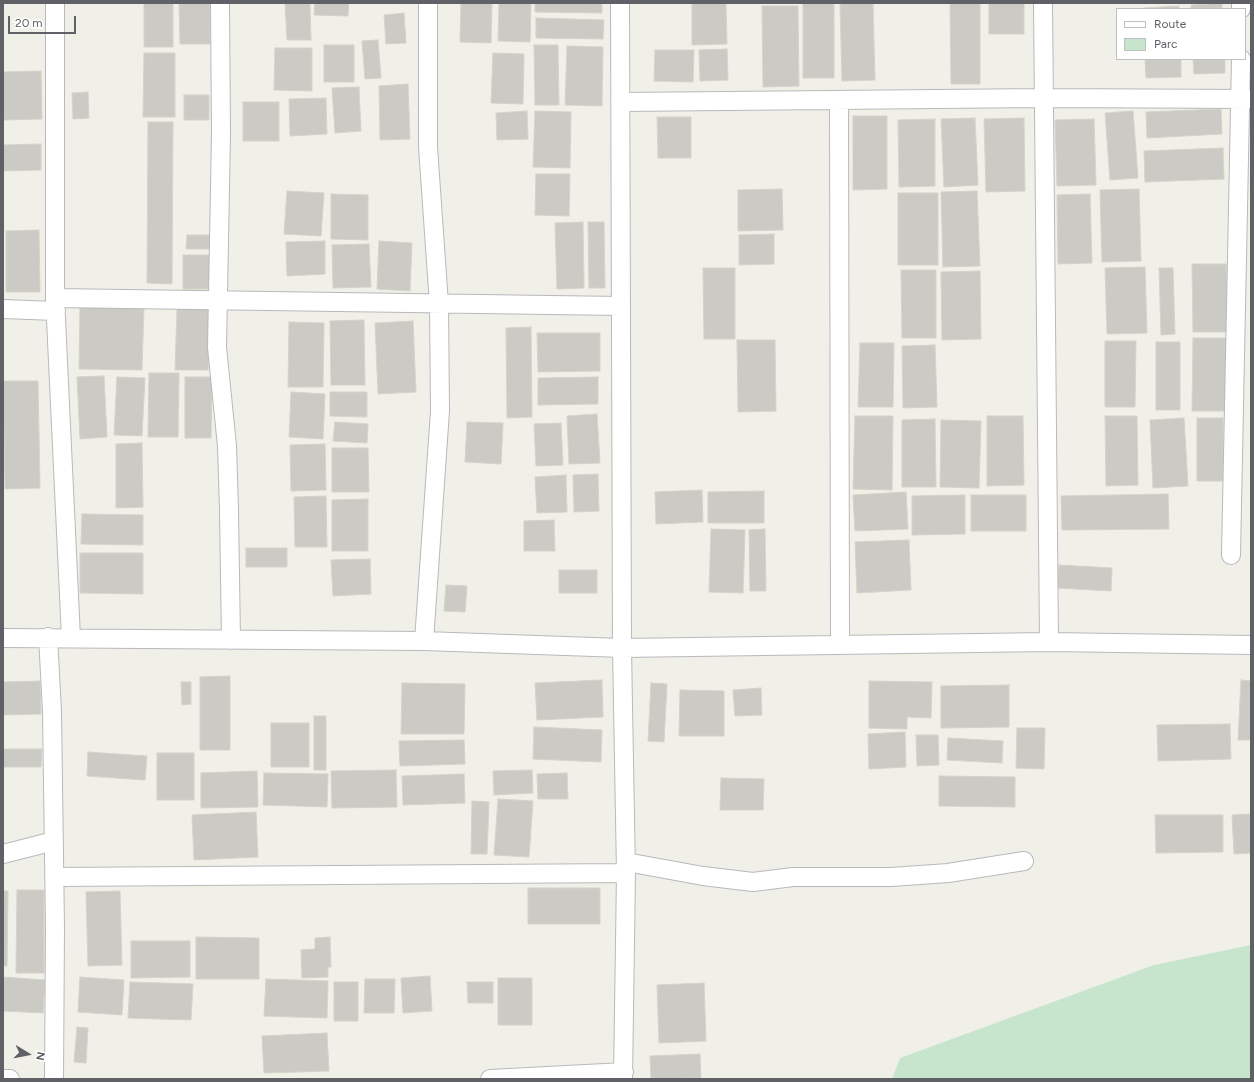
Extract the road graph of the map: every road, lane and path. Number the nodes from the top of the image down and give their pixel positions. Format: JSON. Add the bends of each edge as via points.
{"nodes":[{"id":1,"x":56,"y":3,"type":"edge"},
{"id":2,"x":220,"y":3,"type":"edge"},
{"id":3,"x":428,"y":3,"type":"edge"},
{"id":4,"x":620,"y":3,"type":"edge"},
{"id":5,"x":1042,"y":3,"type":"edge"},
{"id":6,"x":1241,"y":60,"type":"edge"},
{"id":7,"x":1043,"y":98,"type":"junction"},
{"id":8,"x":1246,"y":99,"type":"edge"},
{"id":9,"x":838,"y":100,"type":"junction"},
{"id":10,"x":620,"y":102,"type":"junction"},
{"id":11,"x":217,"y":300,"type":"junction"},
{"id":12,"x":439,"y":304,"type":"junction"},
{"id":13,"x":56,"y":305,"type":"junction"},
{"id":14,"x":621,"y":306,"type":"junction"},
{"id":15,"x":3,"y":309,"type":"edge"},
{"id":16,"x":1231,"y":555,"type":"dead end"},
{"id":17,"x":3,"y":638,"type":"edge"},
{"id":18,"x":48,"y":638,"type":"junction"},
{"id":19,"x":72,"y":638,"type":"junction"},
{"id":20,"x":231,"y":640,"type":"junction"},
{"id":21,"x":424,"y":641,"type":"junction"},
{"id":22,"x":1049,"y":642,"type":"junction"},
{"id":23,"x":840,"y":645,"type":"junction"},
{"id":24,"x":1251,"y":645,"type":"edge"},
{"id":25,"x":622,"y":648,"type":"junction"},
{"id":26,"x":54,"y":841,"type":"junction"},
{"id":27,"x":3,"y":854,"type":"edge"},
{"id":28,"x":1024,"y":861,"type":"dead end"},
{"id":29,"x":626,"y":868,"type":"junction"},
{"id":30,"x":54,"y":878,"type":"junction"},
{"id":31,"x":623,"y":1075,"type":"edge"},
{"id":32,"x":3,"y":1079,"type":"edge"},
{"id":33,"x":10,"y":1079,"type":"edge"},
{"id":34,"x":54,"y":1079,"type":"edge"},
{"id":35,"x":490,"y":1079,"type":"edge"}],
"edges":[{"from":1,"to":13,"type":"street"},
{"from":2,"to":11,"type":"street","via":[[221,134]]},
{"from":3,"to":12,"type":"street","via":[[428,147]]},
{"from":4,"to":10,"type":"street"},
{"from":5,"to":7,"type":"street"},
{"from":6,"to":8,"type":"street"},
{"from":7,"to":8,"type":"street"},
{"from":7,"to":9,"type":"street"},
{"from":7,"to":22,"type":"street"},
{"from":8,"to":16,"type":"street"},
{"from":9,"to":10,"type":"street"},
{"from":9,"to":23,"type":"street"},
{"from":10,"to":14,"type":"street"},
{"from":11,"to":12,"type":"street"},
{"from":11,"to":13,"type":"street"},
{"from":11,"to":20,"type":"street","via":[[217,347],[227,446]]},
{"from":12,"to":14,"type":"street"},
{"from":12,"to":21,"type":"street","via":[[440,411]]},
{"from":13,"to":15,"type":"street"},
{"from":13,"to":19,"type":"street"},
{"from":14,"to":25,"type":"street"},
{"from":17,"to":18,"type":"street"},
{"from":18,"to":19,"type":"street"},
{"from":18,"to":26,"type":"street"},
{"from":19,"to":20,"type":"street"},
{"from":20,"to":21,"type":"street"},
{"from":21,"to":25,"type":"street"},
{"from":22,"to":23,"type":"street"},
{"from":22,"to":24,"type":"street"},
{"from":23,"to":25,"type":"street"},
{"from":25,"to":29,"type":"street"},
{"from":26,"to":27,"type":"street"},
{"from":26,"to":30,"type":"street"},
{"from":28,"to":29,"type":"street","via":[[948,874],[793,877],[753,882]]},
{"from":29,"to":30,"type":"street"},
{"from":29,"to":31,"type":"street"},
{"from":30,"to":34,"type":"street"},
{"from":31,"to":35,"type":"street"},
{"from":32,"to":33,"type":"street"}]}
